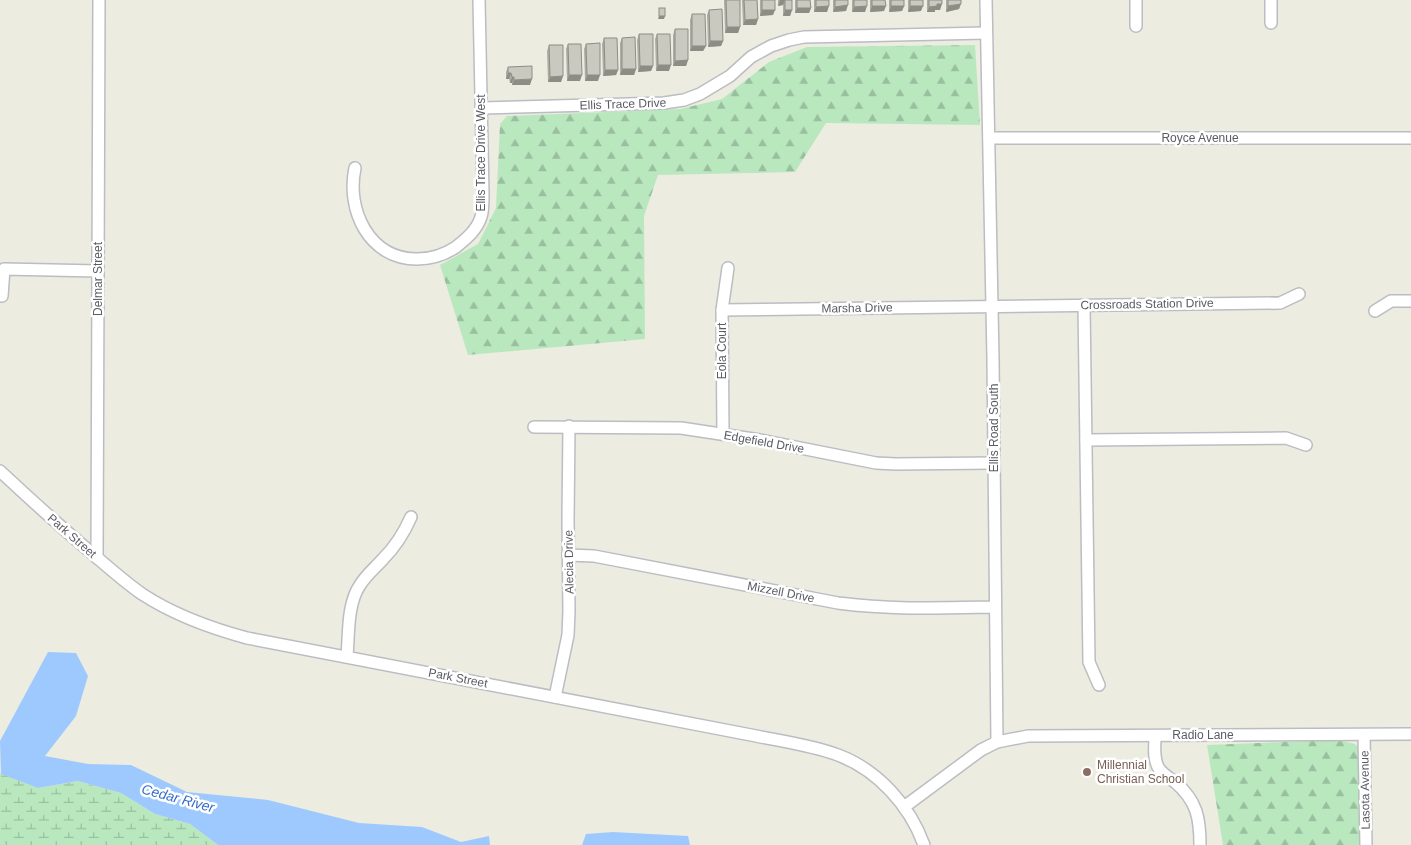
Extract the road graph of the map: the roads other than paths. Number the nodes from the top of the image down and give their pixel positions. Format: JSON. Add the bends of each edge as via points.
{"nodes":[{"id":1,"x":99,"y":0,"type":"edge"},
{"id":2,"x":479,"y":0,"type":"edge"},
{"id":3,"x":986,"y":0,"type":"edge"},
{"id":4,"x":1136,"y":0,"type":"edge"},
{"id":5,"x":1271,"y":0,"type":"edge"},
{"id":6,"x":1271,"y":23,"type":"dead end"},
{"id":7,"x":1136,"y":26,"type":"dead end"},
{"id":8,"x":986,"y":33,"type":"junction"},
{"id":9,"x":482,"y":108,"type":"junction"},
{"id":10,"x":988,"y":138,"type":"junction"},
{"id":11,"x":1411,"y":138,"type":"edge"},
{"id":12,"x":355,"y":168,"type":"dead end"},
{"id":13,"x":728,"y":268,"type":"dead end"},
{"id":14,"x":98,"y":271,"type":"junction"},
{"id":15,"x":1299,"y":294,"type":"dead end"},
{"id":16,"x":2,"y":296,"type":"dead end"},
{"id":17,"x":1411,"y":301,"type":"edge"},
{"id":18,"x":1084,"y":305,"type":"junction"},
{"id":19,"x":992,"y":306,"type":"junction"},
{"id":20,"x":722,"y":310,"type":"junction"},
{"id":21,"x":1374,"y":311,"type":"dead end"},
{"id":22,"x":569,"y":426,"type":"junction"},
{"id":23,"x":534,"y":427,"type":"dead end"},
{"id":24,"x":723,"y":434,"type":"junction"},
{"id":25,"x":1086,"y":440,"type":"junction"},
{"id":26,"x":1306,"y":445,"type":"dead end"},
{"id":27,"x":994,"y":463,"type":"junction"},
{"id":28,"x":0,"y":471,"type":"edge"},
{"id":29,"x":411,"y":518,"type":"dead end"},
{"id":30,"x":568,"y":555,"type":"junction"},
{"id":31,"x":97,"y":558,"type":"junction"},
{"id":32,"x":995,"y":607,"type":"junction"},
{"id":33,"x":346,"y":656,"type":"junction"},
{"id":34,"x":1100,"y":685,"type":"dead end"},
{"id":35,"x":555,"y":697,"type":"junction"},
{"id":36,"x":1411,"y":734,"type":"edge"},
{"id":37,"x":1364,"y":735,"type":"junction"},
{"id":38,"x":1154,"y":736,"type":"junction"},
{"id":39,"x":997,"y":742,"type":"junction"},
{"id":40,"x":904,"y":808,"type":"junction"},
{"id":41,"x":924,"y":845,"type":"edge"},
{"id":42,"x":1200,"y":845,"type":"edge"},
{"id":43,"x":1366,"y":845,"type":"edge"}],
"edges":[{"from":1,"to":14,"type":"street","name":"Delmar Street"},
{"from":2,"to":9,"type":"street","name":"Ellis Trace Drive West"},
{"from":3,"to":8,"type":"street","name":"Ellis Road South"},
{"from":4,"to":7,"type":"street"},
{"from":5,"to":6,"type":"street"},
{"from":8,"to":9,"type":"street","name":"Ellis Trace Drive","via":[[804,37],[771,46],[751,57],[714,87],[684,100]]},
{"from":8,"to":10,"type":"street","name":"Ellis Road South"},
{"from":9,"to":12,"type":"street","name":"Ellis Trace Drive West","via":[[481,217],[464,241],[443,254],[410,259],[384,250],[371,239],[357,216],[353,200]]},
{"from":10,"to":11,"type":"street","name":"Royce Avenue"},
{"from":10,"to":19,"type":"street","name":"Ellis Road South"},
{"from":13,"to":20,"type":"street","name":"Eola Court"},
{"from":14,"to":16,"type":"street","via":[[8,268],[3,271]]},
{"from":14,"to":31,"type":"street","name":"Delmar Street"},
{"from":15,"to":18,"type":"street","name":"Crossroads Station Drive","via":[[1280,303]]},
{"from":17,"to":21,"type":"street","via":[[1391,302]]},
{"from":18,"to":19,"type":"street","name":"Crossroads Station Drive"},
{"from":18,"to":25,"type":"street"},
{"from":19,"to":20,"type":"street","name":"Marsha Drive"},
{"from":19,"to":27,"type":"street","name":"Ellis Road South"},
{"from":20,"to":24,"type":"street","name":"Eola Court"},
{"from":22,"to":23,"type":"street","name":"Edgefield Drive"},
{"from":22,"to":24,"type":"street","name":"Edgefield Drive","via":[[681,428]]},
{"from":22,"to":30,"type":"street","name":"Alecia Drive"},
{"from":24,"to":27,"type":"street","name":"Edgefield Drive","via":[[876,463]]},
{"from":25,"to":26,"type":"street","via":[[1286,438]]},
{"from":25,"to":34,"type":"street","via":[[1089,662]]},
{"from":27,"to":32,"type":"street","name":"Ellis Road South"},
{"from":28,"to":31,"type":"street","name":"Park Street"},
{"from":29,"to":33,"type":"street","via":[[355,595]]},
{"from":30,"to":32,"type":"street","name":"Mizzell Drive","via":[[594,556],[872,607]]},
{"from":30,"to":35,"type":"street","name":"Alecia Drive","via":[[568,636]]},
{"from":31,"to":33,"type":"street","name":"Park Street","via":[[142,594],[200,623],[247,638]]},
{"from":32,"to":39,"type":"street","name":"Ellis Road South"},
{"from":33,"to":35,"type":"street","name":"Park Street"},
{"from":35,"to":40,"type":"street","name":"Park Street","via":[[838,755],[856,763],[888,787]]},
{"from":36,"to":37,"type":"street","name":"Radio Lane"},
{"from":37,"to":38,"type":"street","name":"Radio Lane"},
{"from":37,"to":43,"type":"street","name":"Lasota Avenue"},
{"from":38,"to":39,"type":"street","name":"Radio Lane","via":[[1028,736]]},
{"from":38,"to":42,"type":"street","via":[[1159,769],[1181,787],[1196,807]]},
{"from":39,"to":40,"type":"street","via":[[981,750]]},
{"from":40,"to":41,"type":"street","name":"Park Street"}]}
